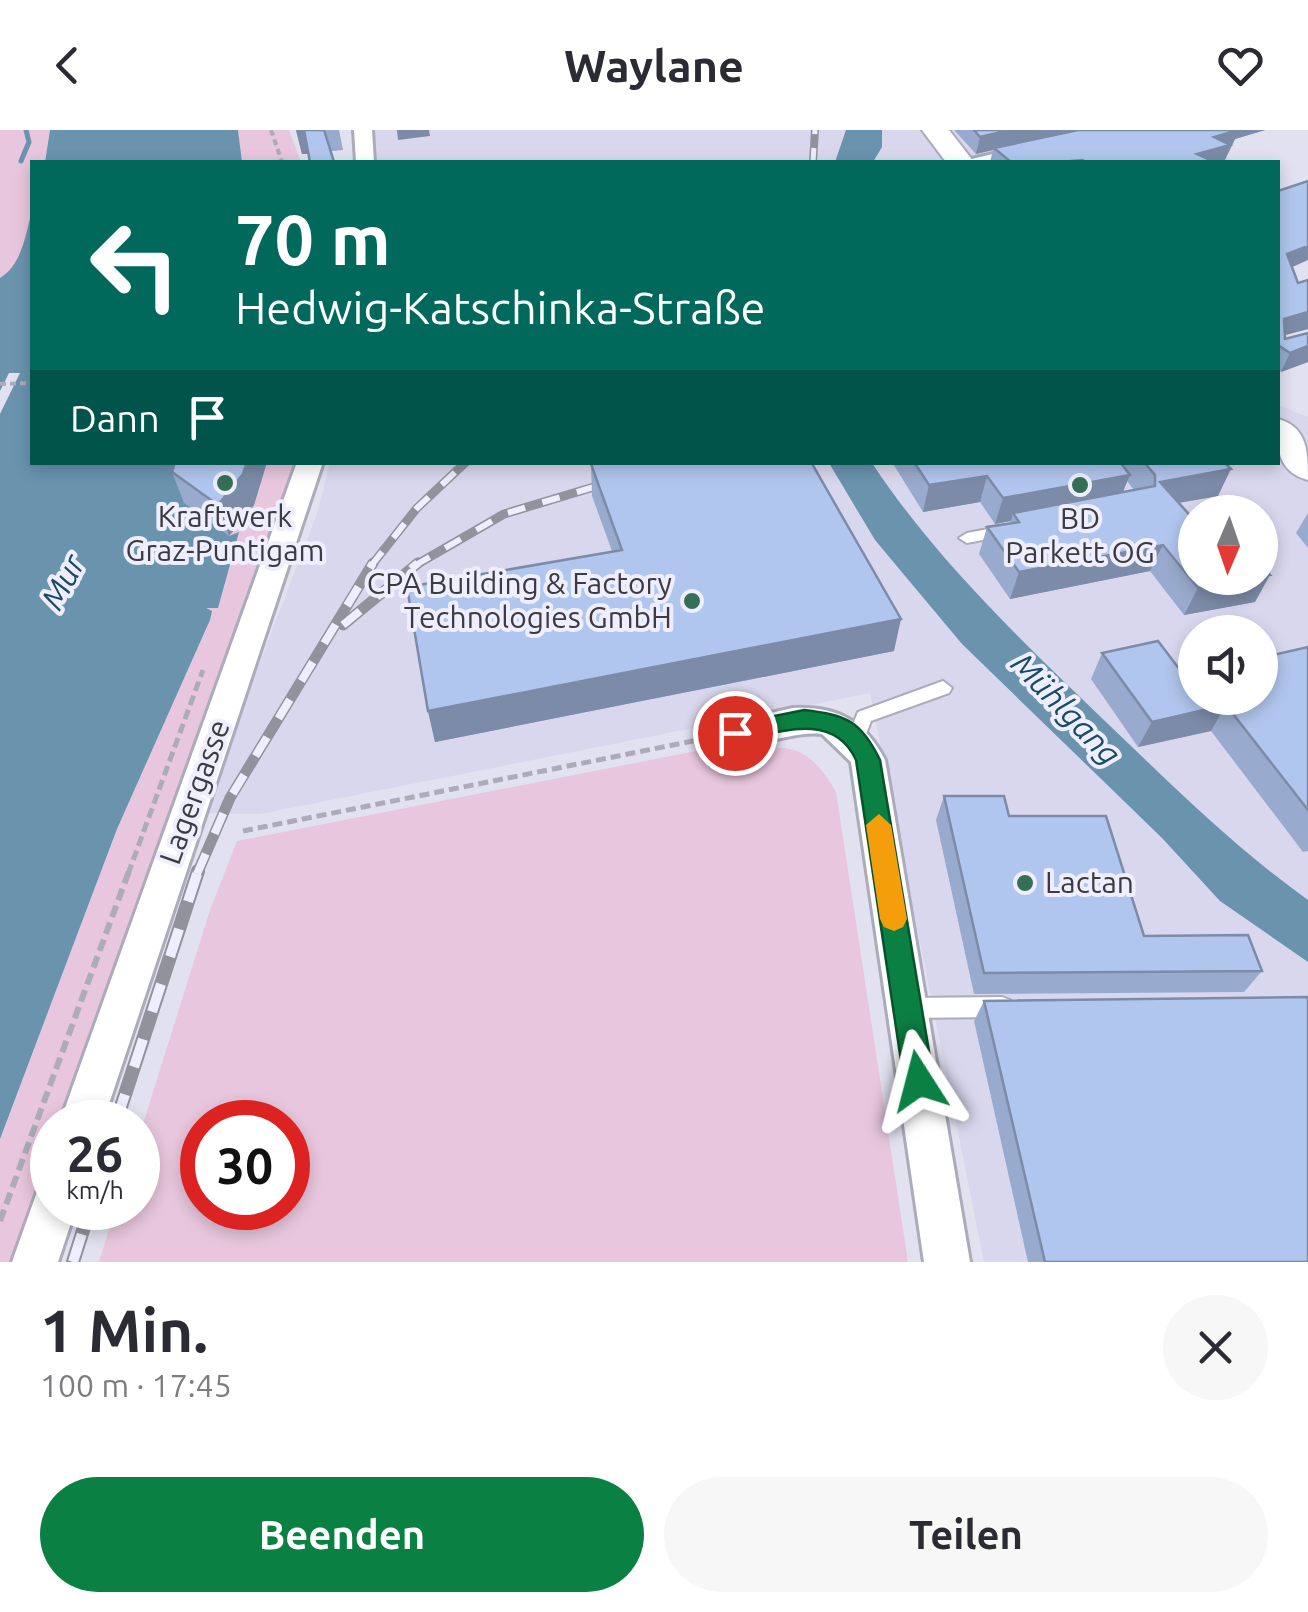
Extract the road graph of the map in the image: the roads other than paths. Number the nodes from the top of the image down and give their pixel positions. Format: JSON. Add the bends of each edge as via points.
{"nodes":[{"id":1,"x":363,"y":130,"type":"edge"},
{"id":2,"x":935,"y":130,"type":"edge"},
{"id":3,"x":1060,"y":146,"type":"edge"},
{"id":4,"x":365,"y":160,"type":"edge"},
{"id":5,"x":958,"y":160,"type":"edge"},
{"id":6,"x":980,"y":160,"type":"edge"},
{"id":7,"x":1280,"y":433,"type":"edge"},
{"id":8,"x":309,"y":465,"type":"edge"},
{"id":9,"x":1308,"y":468,"type":"edge"},
{"id":10,"x":1023,"y":528,"type":"edge"},
{"id":11,"x":967,"y":538,"type":"dead end"},
{"id":12,"x":943,"y":688,"type":"dead end"},
{"id":13,"x":735,"y":733,"type":"road end"},
{"id":14,"x":858,"y":738,"type":"junction"},
{"id":15,"x":1022,"y":1007,"type":"edge"},
{"id":16,"x":908,"y":1008,"type":"junction"},
{"id":17,"x":89,"y":1100,"type":"edge"},
{"id":18,"x":46,"y":1230,"type":"edge"},
{"id":19,"x":35,"y":1262,"type":"edge"},
{"id":20,"x":947,"y":1262,"type":"edge"}],
"edges":[{"from":1,"to":4,"type":"street"},
{"from":2,"to":5,"type":"main road"},
{"from":3,"to":6,"type":"street"},
{"from":7,"to":9,"type":"main road"},
{"from":8,"to":17,"type":"street","name":"Lagergasse"},
{"from":10,"to":11,"type":"lane"},
{"from":12,"to":14,"type":"lane","via":[[864,717]]},
{"from":13,"to":14,"type":"street","via":[[804,718],[833,722]]},
{"from":14,"to":16,"type":"street","via":[[868,760]]},
{"from":15,"to":16,"type":"lane"},
{"from":16,"to":20,"type":"street"},
{"from":18,"to":19,"type":"street"}]}
